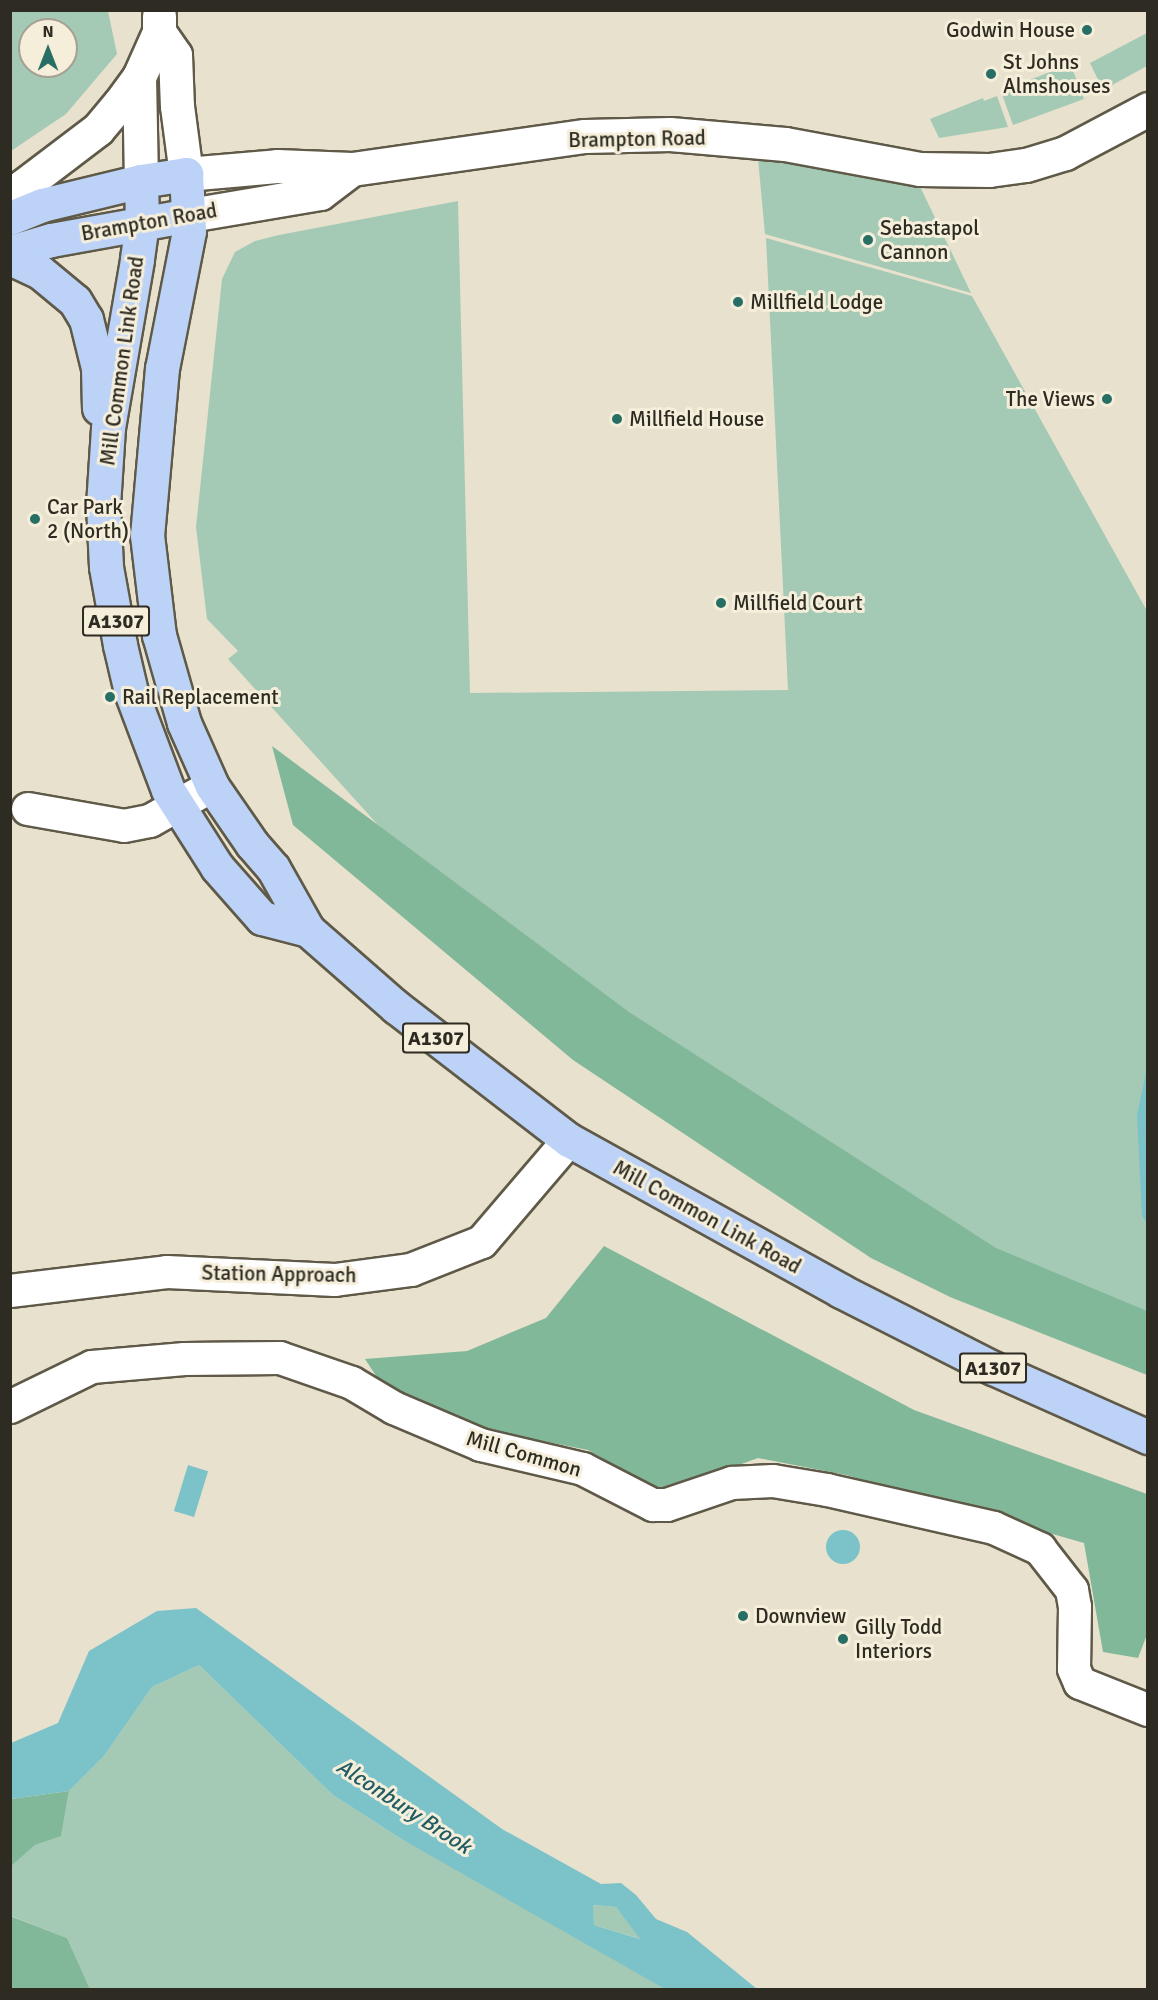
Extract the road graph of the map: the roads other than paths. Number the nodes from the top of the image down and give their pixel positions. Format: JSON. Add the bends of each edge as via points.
{"nodes":[{"id":1,"x":159,"y":21,"type":"edge"},
{"id":2,"x":139,"y":76,"type":"junction"},
{"id":3,"x":1148,"y":109,"type":"edge"},
{"id":4,"x":352,"y":169,"type":"junction"},
{"id":5,"x":186,"y":174,"type":"junction"},
{"id":6,"x":141,"y":181,"type":"junction"},
{"id":7,"x":10,"y":199,"type":"edge"},
{"id":8,"x":190,"y":214,"type":"junction"},
{"id":9,"x":10,"y":218,"type":"edge"},
{"id":10,"x":141,"y":224,"type":"junction"},
{"id":11,"x":10,"y":252,"type":"edge"},
{"id":12,"x":10,"y":258,"type":"edge"},
{"id":13,"x":108,"y":428,"type":"junction"},
{"id":14,"x":212,"y":786,"type":"junction"},
{"id":15,"x":177,"y":805,"type":"junction"},
{"id":16,"x":28,"y":809,"type":"dead end"},
{"id":17,"x":308,"y":930,"type":"junction"},
{"id":18,"x":568,"y":1140,"type":"junction"},
{"id":19,"x":10,"y":1292,"type":"edge"},
{"id":20,"x":10,"y":1407,"type":"edge"},
{"id":21,"x":1148,"y":1437,"type":"edge"},
{"id":22,"x":1148,"y":1710,"type":"edge"}],
"edges":[{"from":1,"to":2,"type":"main road"},
{"from":1,"to":5,"type":"main road","via":[[175,55]]},
{"from":2,"to":6,"type":"main road","name":"Mill Common Link Road"},
{"from":2,"to":7,"type":"main road","via":[[98,129]]},
{"from":3,"to":4,"type":"main road","name":"Brampton Road","via":[[1065,153],[1026,165],[990,170],[920,169],[785,144],[670,134],[585,136]]},
{"from":4,"to":5,"type":"main road","name":"Brampton Road","via":[[277,166]]},
{"from":4,"to":8,"type":"main road","name":"Brampton Road","via":[[320,193]]},
{"from":5,"to":6,"type":"main road","name":"Brampton Road"},
{"from":5,"to":8,"type":"main road","number":"A1307"},
{"from":6,"to":9,"type":"main road","name":"Brampton Road","via":[[42,205]]},
{"from":6,"to":10,"type":"main road","name":"Mill Common Link Road"},
{"from":8,"to":10,"type":"main road","name":"Brampton Road"},
{"from":8,"to":14,"type":"main road","name":"Mill Common Link Road","number":"A1307","via":[[162,368],[147,535],[159,635],[184,723]]},
{"from":10,"to":11,"type":"main road","name":"Brampton Road","via":[[51,240]]},
{"from":10,"to":13,"type":"main road","name":"Mill Common Link Road","via":[[128,324]]},
{"from":12,"to":13,"type":"main road","number":"A1307","via":[[40,272],[75,301],[86,319],[98,368],[100,416]]},
{"from":13,"to":15,"type":"main road","name":"Mill Common Link Road","number":"A1307","via":[[103,505],[106,567],[118,634],[131,692],[159,769]]},
{"from":14,"to":15,"type":"street"},
{"from":14,"to":17,"type":"main road","name":"Mill Common Link Road","number":"A1307","via":[[273,868]]},
{"from":15,"to":16,"type":"street","via":[[150,822],[124,826]]},
{"from":15,"to":17,"type":"main road","name":"Mill Common Link Road","number":"A1307","via":[[217,867],[262,918]]},
{"from":17,"to":18,"type":"main road","name":"Mill Common Link Road","number":"A1307","via":[[396,1007]]},
{"from":18,"to":19,"type":"street","name":"Station Approach","via":[[482,1242],[411,1270],[334,1280],[167,1272]]},
{"from":18,"to":21,"type":"main road","name":"Mill Common Link Road","number":"A1307","via":[[841,1291],[993,1368]]},
{"from":20,"to":22,"type":"street","name":"Mill Common","via":[[92,1367],[184,1359],[280,1358],[352,1383],[394,1408],[481,1445],[583,1469],[653,1505],[667,1505],[732,1483],[773,1481],[994,1528],[1040,1549],[1072,1590],[1074,1669],[1080,1683]]}]}
